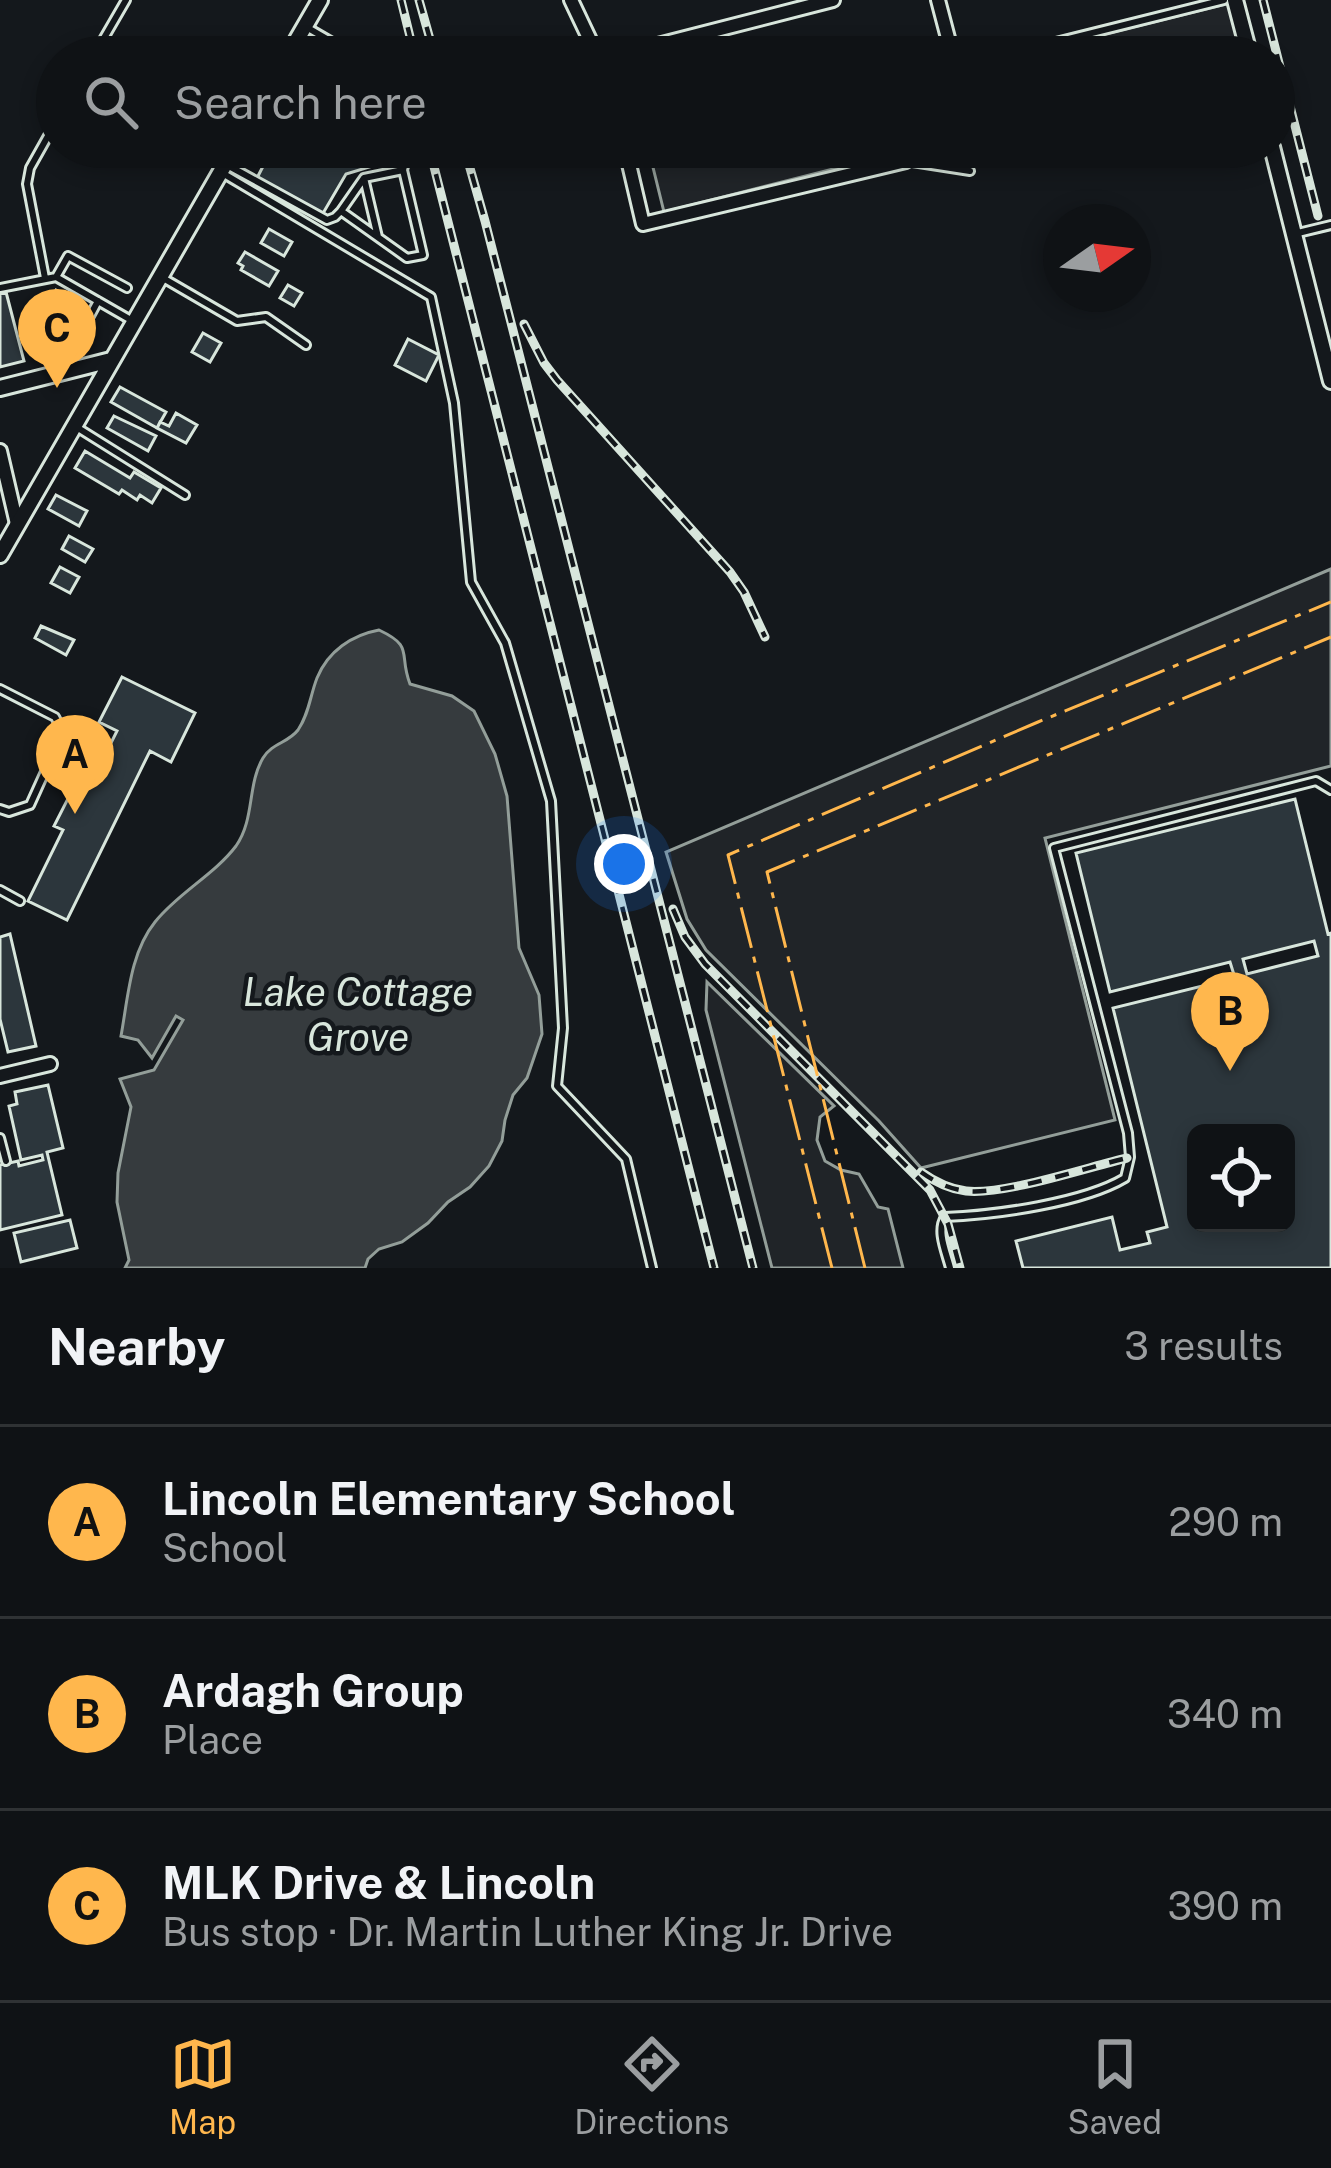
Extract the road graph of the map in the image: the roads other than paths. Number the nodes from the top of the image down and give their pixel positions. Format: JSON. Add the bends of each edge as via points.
{"nodes":[{"id":1,"x":126,"y":0,"type":"edge"},
{"id":2,"x":320,"y":0,"type":"edge"},
{"id":3,"x":572,"y":0,"type":"edge"},
{"id":4,"x":833,"y":0,"type":"edge"},
{"id":5,"x":938,"y":0,"type":"edge"},
{"id":6,"x":1224,"y":0,"type":"edge"},
{"id":7,"x":1235,"y":0,"type":"edge"},
{"id":8,"x":305,"y":26,"type":"junction"},
{"id":9,"x":105,"y":36,"type":"edge"},
{"id":10,"x":299,"y":36,"type":"edge"},
{"id":11,"x":322,"y":36,"type":"edge"},
{"id":12,"x":588,"y":36,"type":"edge"},
{"id":13,"x":693,"y":36,"type":"edge"},
{"id":14,"x":947,"y":36,"type":"edge"},
{"id":15,"x":1080,"y":36,"type":"edge"},
{"id":16,"x":1244,"y":36,"type":"edge"},
{"id":17,"x":36,"y":157,"type":"edge"},
{"id":18,"x":224,"y":168,"type":"junction"},
{"id":19,"x":632,"y":168,"type":"edge"},
{"id":20,"x":877,"y":168,"type":"edge"},
{"id":21,"x":951,"y":168,"type":"edge"},
{"id":22,"x":1277,"y":168,"type":"edge"},
{"id":23,"x":403,"y":170,"type":"joint"},
{"id":24,"x":970,"y":171,"type":"dead end"},
{"id":25,"x":364,"y":178,"type":"junction"},
{"id":26,"x":341,"y":211,"type":"junction"},
{"id":27,"x":1331,"y":225,"type":"edge"},
{"id":28,"x":1294,"y":234,"type":"junction"},
{"id":29,"x":378,"y":237,"type":"junction"},
{"id":30,"x":56,"y":277,"type":"junction"},
{"id":31,"x":161,"y":277,"type":"junction"},
{"id":32,"x":46,"y":278,"type":"junction"},
{"id":33,"x":0,"y":288,"type":"edge"},
{"id":34,"x":127,"y":288,"type":"dead end"},
{"id":35,"x":98,"y":301,"type":"junction"},
{"id":36,"x":135,"y":322,"type":"junction"},
{"id":37,"x":306,"y":345,"type":"dead end"},
{"id":38,"x":111,"y":360,"type":"junction"},
{"id":39,"x":60,"y":374,"type":"junction"},
{"id":40,"x":1331,"y":381,"type":"edge"},
{"id":41,"x":0,"y":388,"type":"edge"},
{"id":42,"x":75,"y":426,"type":"junction"},
{"id":43,"x":0,"y":452,"type":"edge"},
{"id":44,"x":5,"y":495,"type":"edge"},
{"id":45,"x":185,"y":495,"type":"dead end"},
{"id":46,"x":17,"y":524,"type":"junction"},
{"id":47,"x":0,"y":555,"type":"edge"},
{"id":48,"x":0,"y":689,"type":"edge"},
{"id":49,"x":1331,"y":790,"type":"edge"},
{"id":50,"x":0,"y":808,"type":"edge"},
{"id":51,"x":0,"y":890,"type":"edge"},
{"id":52,"x":20,"y":901,"type":"dead end"},
{"id":53,"x":50,"y":1064,"type":"dead end"},
{"id":54,"x":0,"y":1076,"type":"edge"},
{"id":55,"x":0,"y":1138,"type":"edge"},
{"id":56,"x":6,"y":1161,"type":"dead end"},
{"id":57,"x":652,"y":1268,"type":"edge"},
{"id":58,"x":950,"y":1268,"type":"edge"}],
"edges":[{"from":1,"to":9,"type":"lane"},
{"from":2,"to":8,"type":"street"},
{"from":3,"to":12,"type":"street"},
{"from":4,"to":13,"type":"street"},
{"from":5,"to":14,"type":"street"},
{"from":6,"to":15,"type":"lane"},
{"from":7,"to":16,"type":"street"},
{"from":8,"to":10,"type":"street"},
{"from":8,"to":11,"type":"lane"},
{"from":17,"to":32,"type":"lane","via":[[27,184]]},
{"from":18,"to":26,"type":"lane","via":[[327,220]]},
{"from":18,"to":31,"type":"street"},
{"from":18,"to":57,"type":"lane","via":[[431,297],[454,403],[471,582],[505,643],[550,801],[563,1028],[557,1086],[626,1159]]},
{"from":19,"to":20,"type":"street","via":[[643,224]]},
{"from":21,"to":24,"type":"lane"},
{"from":22,"to":28,"type":"street"},
{"from":23,"to":25,"type":"lane"},
{"from":23,"to":29,"type":"lane","via":[[423,255],[406,258]]},
{"from":25,"to":26,"type":"lane"},
{"from":25,"to":29,"type":"lane"},
{"from":26,"to":29,"type":"lane"},
{"from":27,"to":28,"type":"lane"},
{"from":28,"to":40,"type":"street"},
{"from":30,"to":32,"type":"lane"},
{"from":30,"to":34,"type":"lane","via":[[68,256]]},
{"from":30,"to":35,"type":"lane"},
{"from":31,"to":36,"type":"street"},
{"from":31,"to":37,"type":"lane","via":[[238,322],[266,317]]},
{"from":32,"to":33,"type":"lane"},
{"from":35,"to":36,"type":"lane"},
{"from":35,"to":39,"type":"lane"},
{"from":36,"to":38,"type":"street"},
{"from":38,"to":39,"type":"street"},
{"from":38,"to":42,"type":"street"},
{"from":39,"to":41,"type":"street"},
{"from":42,"to":45,"type":"lane"},
{"from":42,"to":46,"type":"street"},
{"from":43,"to":44,"type":"street"},
{"from":44,"to":46,"type":"street"},
{"from":46,"to":47,"type":"street"},
{"from":48,"to":50,"type":"lane","via":[[55,717],[63,733],[31,805]]},
{"from":49,"to":58,"type":"lane","via":[[1316,781],[1054,848],[1128,1133],[1125,1178],[991,1215],[945,1217]]},
{"from":51,"to":52,"type":"lane"},
{"from":53,"to":54,"type":"street"},
{"from":55,"to":56,"type":"lane"}]}
